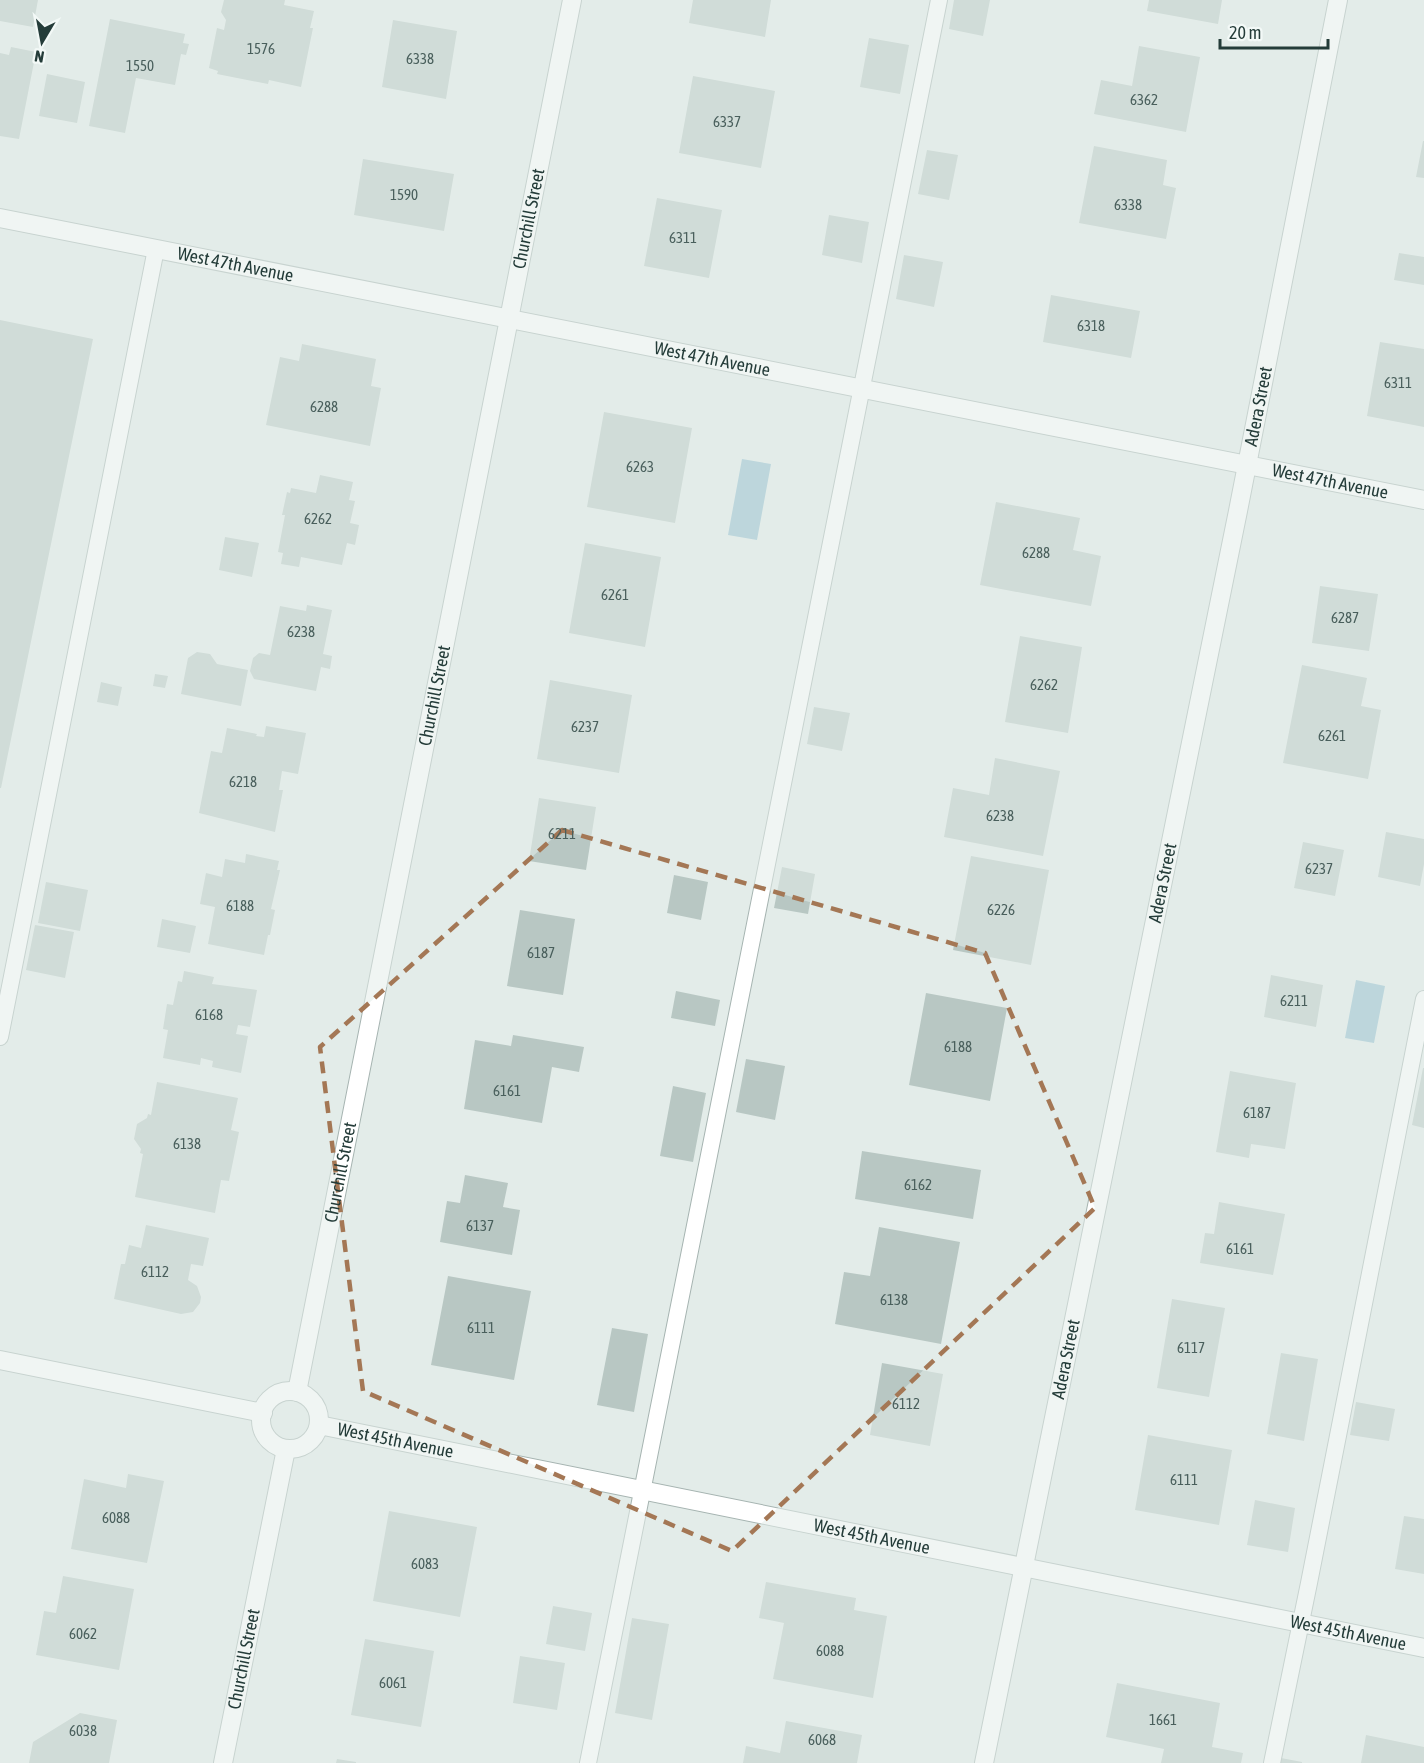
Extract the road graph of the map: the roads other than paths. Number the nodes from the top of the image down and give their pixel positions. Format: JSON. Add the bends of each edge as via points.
{"nodes":[{"id":1,"x":572,"y":0,"type":"edge"},
{"id":2,"x":939,"y":0,"type":"edge"},
{"id":3,"x":1338,"y":0,"type":"edge"},
{"id":4,"x":0,"y":218,"type":"edge"},
{"id":5,"x":156,"y":249,"type":"junction"},
{"id":6,"x":508,"y":319,"type":"junction"},
{"id":7,"x":860,"y":390,"type":"junction"},
{"id":8,"x":1247,"y":465,"type":"junction"},
{"id":9,"x":1424,"y":500,"type":"edge"},
{"id":10,"x":1424,"y":999,"type":"edge"},
{"id":11,"x":0,"y":1037,"type":"edge"},
{"id":12,"x":0,"y":1360,"type":"edge"},
{"id":13,"x":297,"y":1392,"type":"junction"},
{"id":14,"x":262,"y":1413,"type":"junction"},
{"id":15,"x":319,"y":1425,"type":"junction"},
{"id":16,"x":286,"y":1449,"type":"junction"},
{"id":17,"x":641,"y":1490,"type":"junction"},
{"id":18,"x":1024,"y":1568,"type":"junction"},
{"id":19,"x":1301,"y":1624,"type":"junction"},
{"id":20,"x":1424,"y":1648,"type":"edge"},
{"id":21,"x":223,"y":1763,"type":"edge"},
{"id":22,"x":588,"y":1763,"type":"edge"},
{"id":23,"x":984,"y":1763,"type":"edge"},
{"id":24,"x":1272,"y":1763,"type":"edge"}],
"edges":[{"from":1,"to":6,"type":"street","name":"Churchill Street"},
{"from":2,"to":7,"type":"lane"},
{"from":3,"to":8,"type":"street","name":"Adera Street"},
{"from":4,"to":5,"type":"street","name":"West 47th Avenue"},
{"from":5,"to":6,"type":"street","name":"West 47th Avenue"},
{"from":5,"to":11,"type":"lane"},
{"from":6,"to":7,"type":"street","name":"West 47th Avenue"},
{"from":6,"to":13,"type":"street","name":"Churchill Street"},
{"from":7,"to":8,"type":"street","name":"West 47th Avenue"},
{"from":7,"to":17,"type":"lane"},
{"from":8,"to":9,"type":"street","name":"West 47th Avenue"},
{"from":8,"to":18,"type":"street","name":"Adera Street"},
{"from":10,"to":19,"type":"lane"},
{"from":12,"to":14,"type":"street"},
{"from":13,"to":14,"type":"street","via":[[272,1398]]},
{"from":13,"to":15,"type":"street","via":[[316,1408]]},
{"from":14,"to":16,"type":"street","via":[[269,1440]]},
{"from":15,"to":16,"type":"street","via":[[304,1446]]},
{"from":15,"to":17,"type":"street","name":"West 45th Avenue"},
{"from":16,"to":21,"type":"street","name":"Churchill Street"},
{"from":17,"to":18,"type":"street","name":"West 45th Avenue"},
{"from":17,"to":22,"type":"lane"},
{"from":18,"to":19,"type":"street","name":"West 45th Avenue"},
{"from":18,"to":23,"type":"street","name":"Adera Street"},
{"from":19,"to":20,"type":"street","name":"West 45th Avenue"},
{"from":19,"to":24,"type":"lane"}]}
